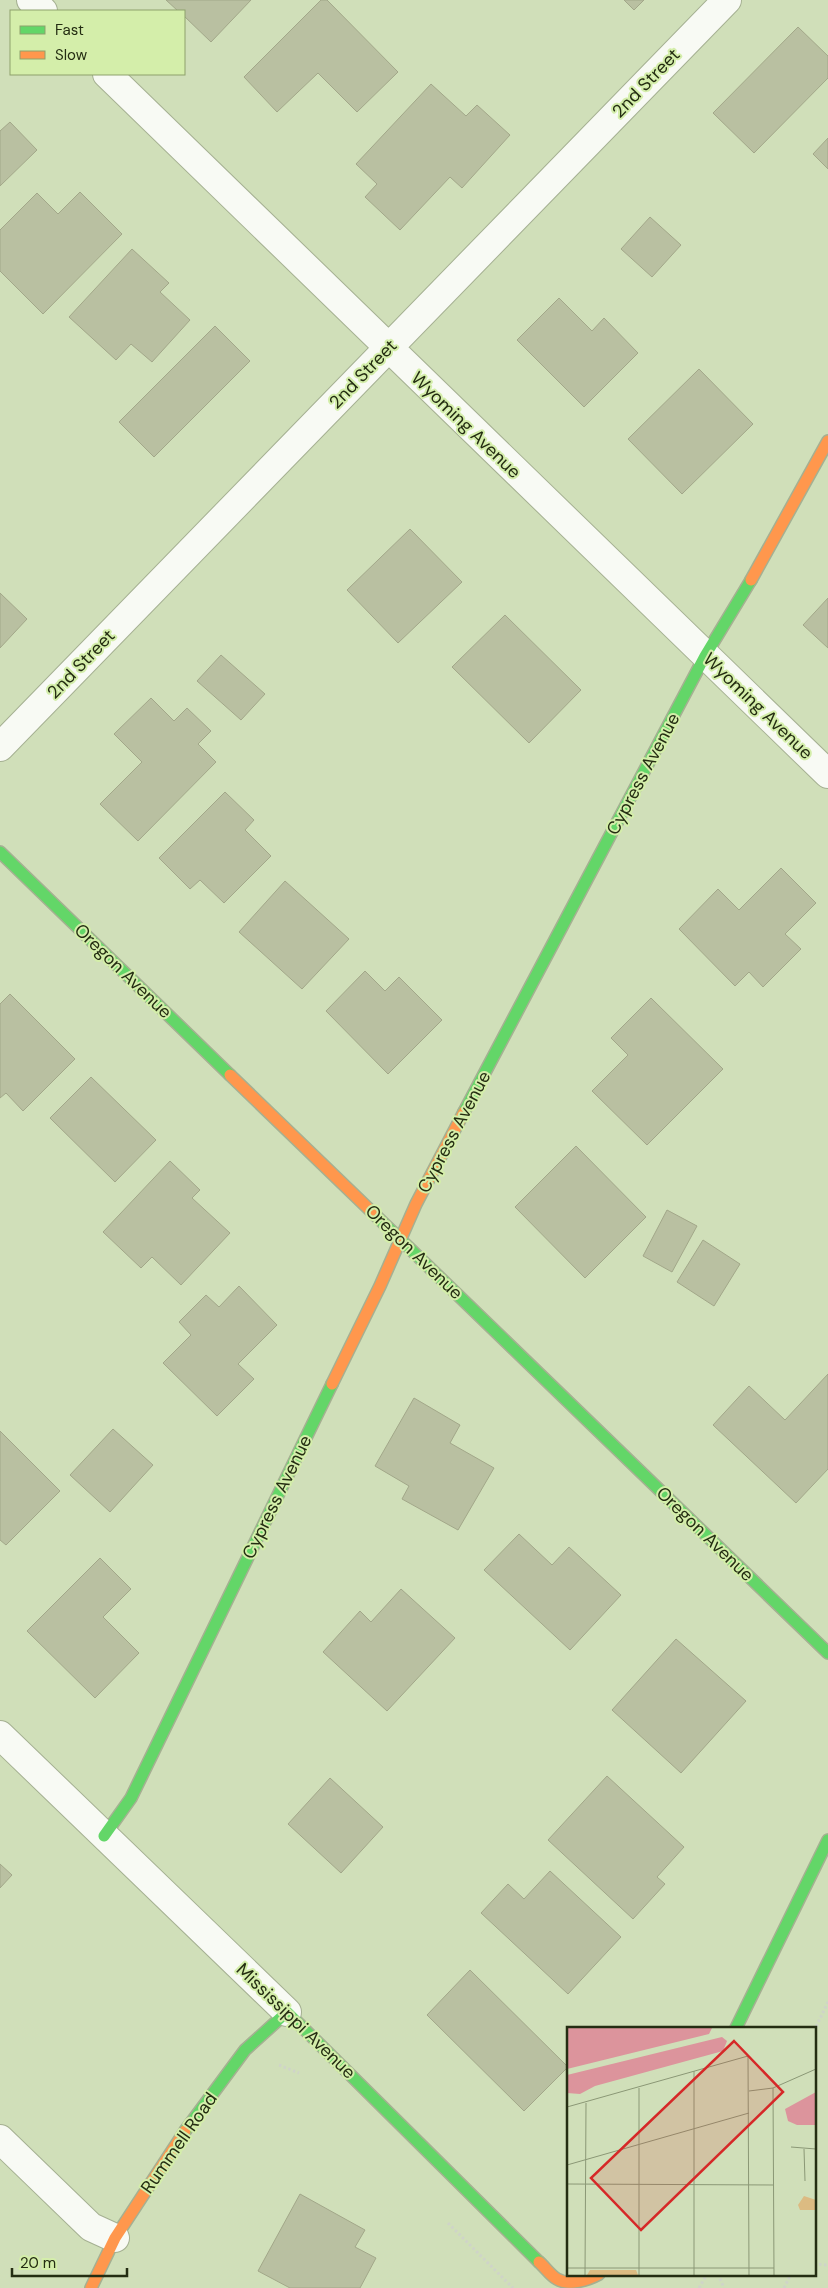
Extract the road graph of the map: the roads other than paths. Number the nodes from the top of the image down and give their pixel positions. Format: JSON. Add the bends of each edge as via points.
{"nodes":[{"id":1,"x":31,"y":0,"type":"edge"},
{"id":2,"x":727,"y":0,"type":"edge"},
{"id":3,"x":42,"y":10,"type":"edge"},
{"id":4,"x":108,"y":75,"type":"edge"},
{"id":5,"x":388,"y":348,"type":"junction"},
{"id":6,"x":828,"y":441,"type":"edge"},
{"id":7,"x":705,"y":656,"type":"junction"},
{"id":8,"x":0,"y":747,"type":"edge"},
{"id":9,"x":828,"y":774,"type":"edge"},
{"id":10,"x":0,"y":852,"type":"edge"},
{"id":11,"x":401,"y":1240,"type":"junction"},
{"id":12,"x":828,"y":1653,"type":"edge"},
{"id":13,"x":0,"y":1735,"type":"edge"},
{"id":14,"x":104,"y":1836,"type":"junction"},
{"id":15,"x":828,"y":1840,"type":"edge"},
{"id":16,"x":287,"y":2012,"type":"junction"},
{"id":17,"x":736,"y":2027,"type":"edge"},
{"id":18,"x":0,"y":2139,"type":"edge"},
{"id":19,"x":115,"y":2238,"type":"junction"},
{"id":20,"x":596,"y":2276,"type":"edge"},
{"id":21,"x":91,"y":2288,"type":"edge"}],
"edges":[{"from":1,"to":3,"type":"street"},
{"from":2,"to":5,"type":"street","name":"2nd Street"},
{"from":4,"to":5,"type":"street","name":"Wyoming Avenue"},
{"from":5,"to":7,"type":"street","name":"Wyoming Avenue"},
{"from":5,"to":8,"type":"street","name":"2nd Street"},
{"from":6,"to":7,"type":"street","name":"Cypress Avenue"},
{"from":7,"to":9,"type":"street","name":"Wyoming Avenue"},
{"from":7,"to":11,"type":"street","name":"Cypress Avenue","via":[[416,1204]]},
{"from":10,"to":11,"type":"street","name":"Oregon Avenue"},
{"from":11,"to":12,"type":"street","name":"Oregon Avenue"},
{"from":11,"to":14,"type":"street","name":"Cypress Avenue","via":[[131,1798]]},
{"from":13,"to":14,"type":"street","name":"Mississippi Avenue"},
{"from":14,"to":16,"type":"street","name":"Mississippi Avenue"},
{"from":15,"to":17,"type":"street"},
{"from":16,"to":19,"type":"street","name":"Rummell Road","via":[[245,2050],[181,2137]]},
{"from":16,"to":20,"type":"street","name":"Mississippi Avenue","via":[[557,2278],[566,2282],[588,2281]]},
{"from":18,"to":19,"type":"street","via":[[91,2227]]},
{"from":19,"to":21,"type":"street","name":"Rummell Road"}]}
